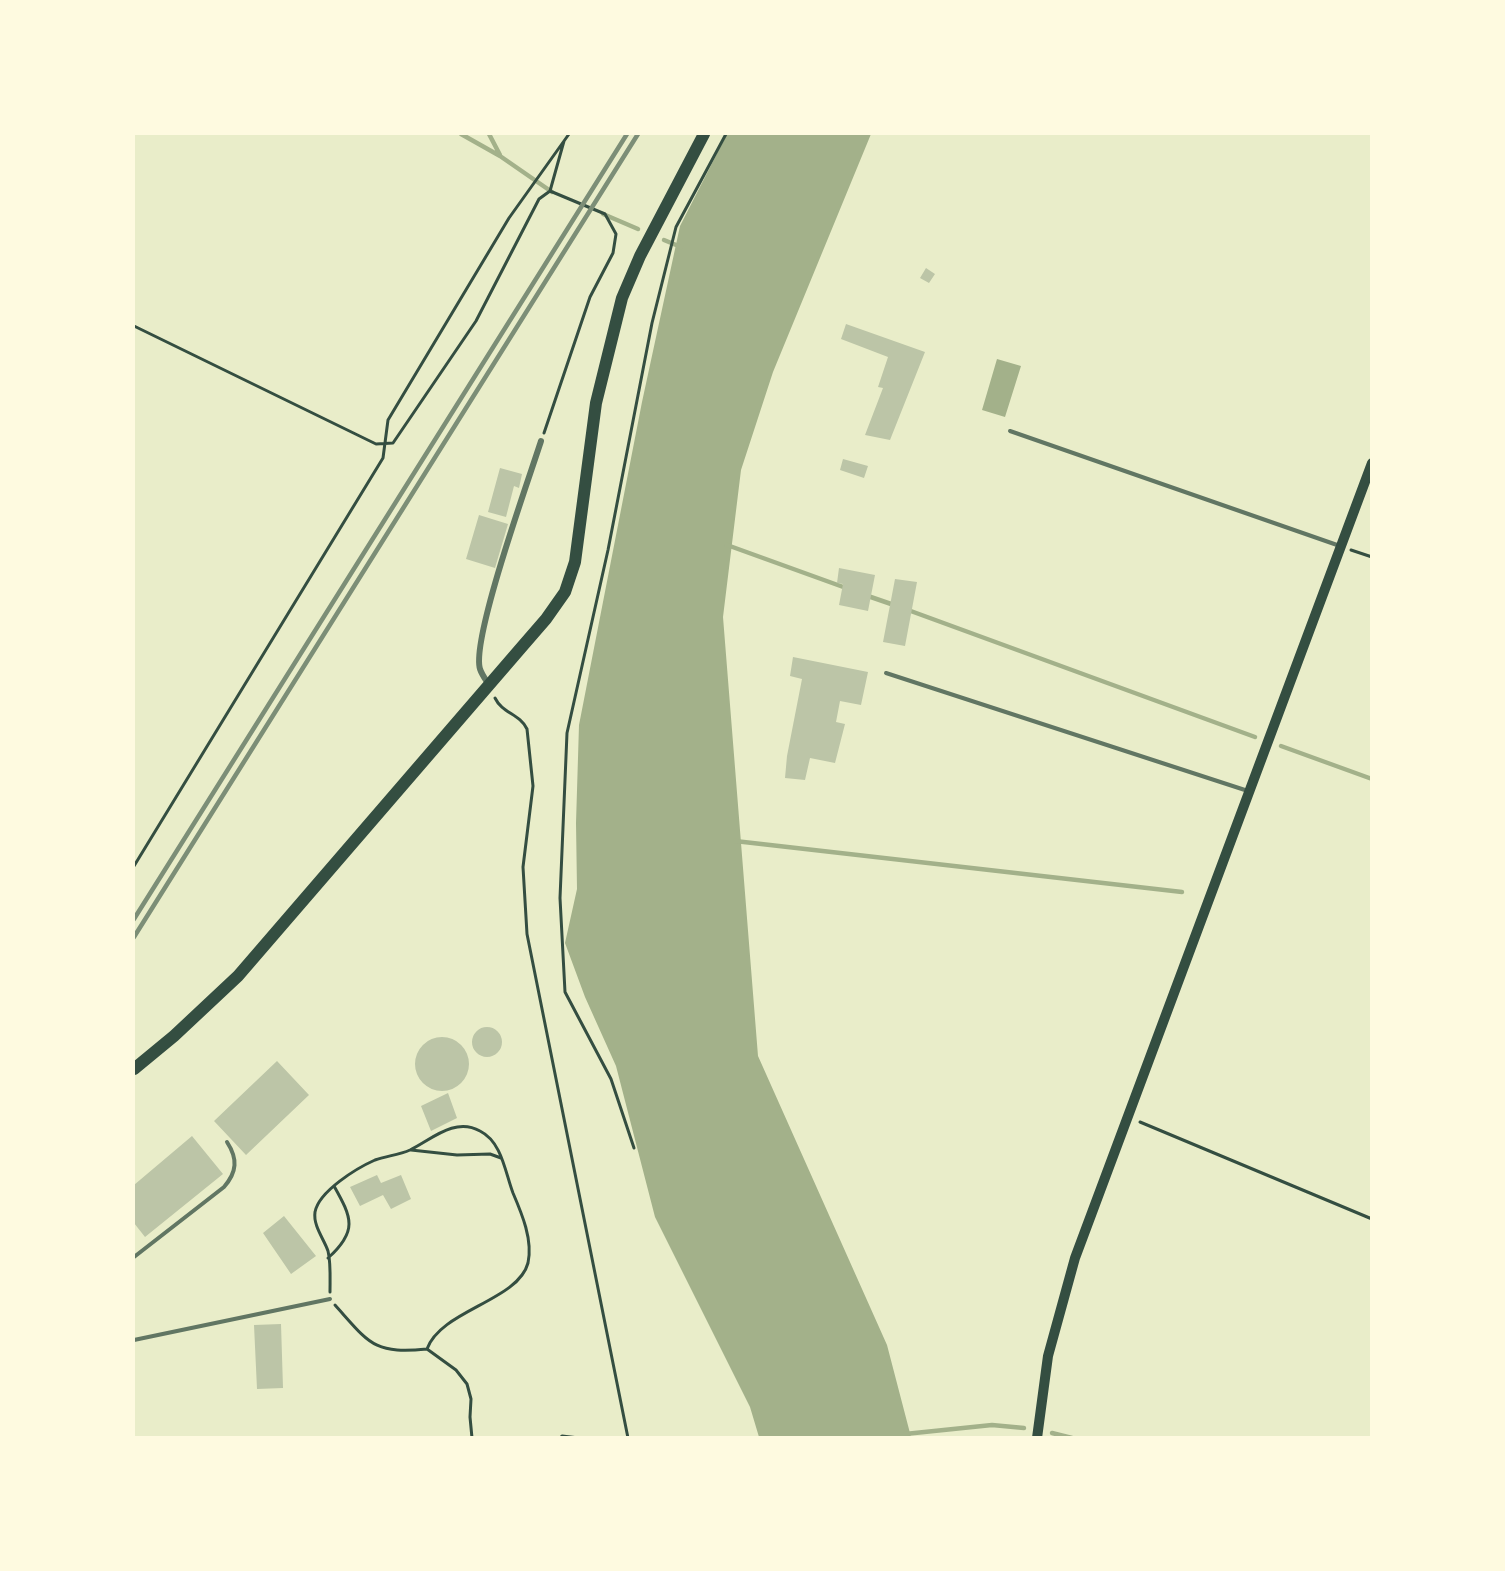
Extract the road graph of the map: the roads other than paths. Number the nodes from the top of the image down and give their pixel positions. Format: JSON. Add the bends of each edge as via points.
{"nodes":[{"id":1,"x":704,"y":134,"type":"edge"},
{"id":2,"x":1010,"y":431,"type":"dead end"},
{"id":3,"x":541,"y":441,"type":"road end"},
{"id":4,"x":1371,"y":463,"type":"edge"},
{"id":5,"x":1341,"y":546,"type":"junction"},
{"id":6,"x":886,"y":673,"type":"dead end"},
{"id":7,"x":489,"y":685,"type":"junction"},
{"id":8,"x":1249,"y":791,"type":"junction"},
{"id":9,"x":134,"y":1069,"type":"edge"},
{"id":10,"x":226,"y":1142,"type":"dead end"},
{"id":11,"x":134,"y":1257,"type":"edge"},
{"id":12,"x":330,"y":1299,"type":"road end"},
{"id":13,"x":134,"y":1340,"type":"edge"},
{"id":14,"x":1037,"y":1437,"type":"edge"}],
"edges":[{"from":1,"to":7,"type":"main road","via":[[639,256],[622,298],[596,403],[575,562],[565,592]]},
{"from":2,"to":5,"type":"lane"},
{"from":3,"to":7,"type":"street","via":[[481,639],[480,668]]},
{"from":4,"to":5,"type":"main road"},
{"from":5,"to":8,"type":"main road"},
{"from":6,"to":8,"type":"lane"},
{"from":7,"to":9,"type":"main road","via":[[238,976]]},
{"from":8,"to":14,"type":"main road","via":[[1075,1258],[1048,1356]]},
{"from":10,"to":11,"type":"lane","via":[[234,1153],[231,1178]]},
{"from":12,"to":13,"type":"lane"}]}
